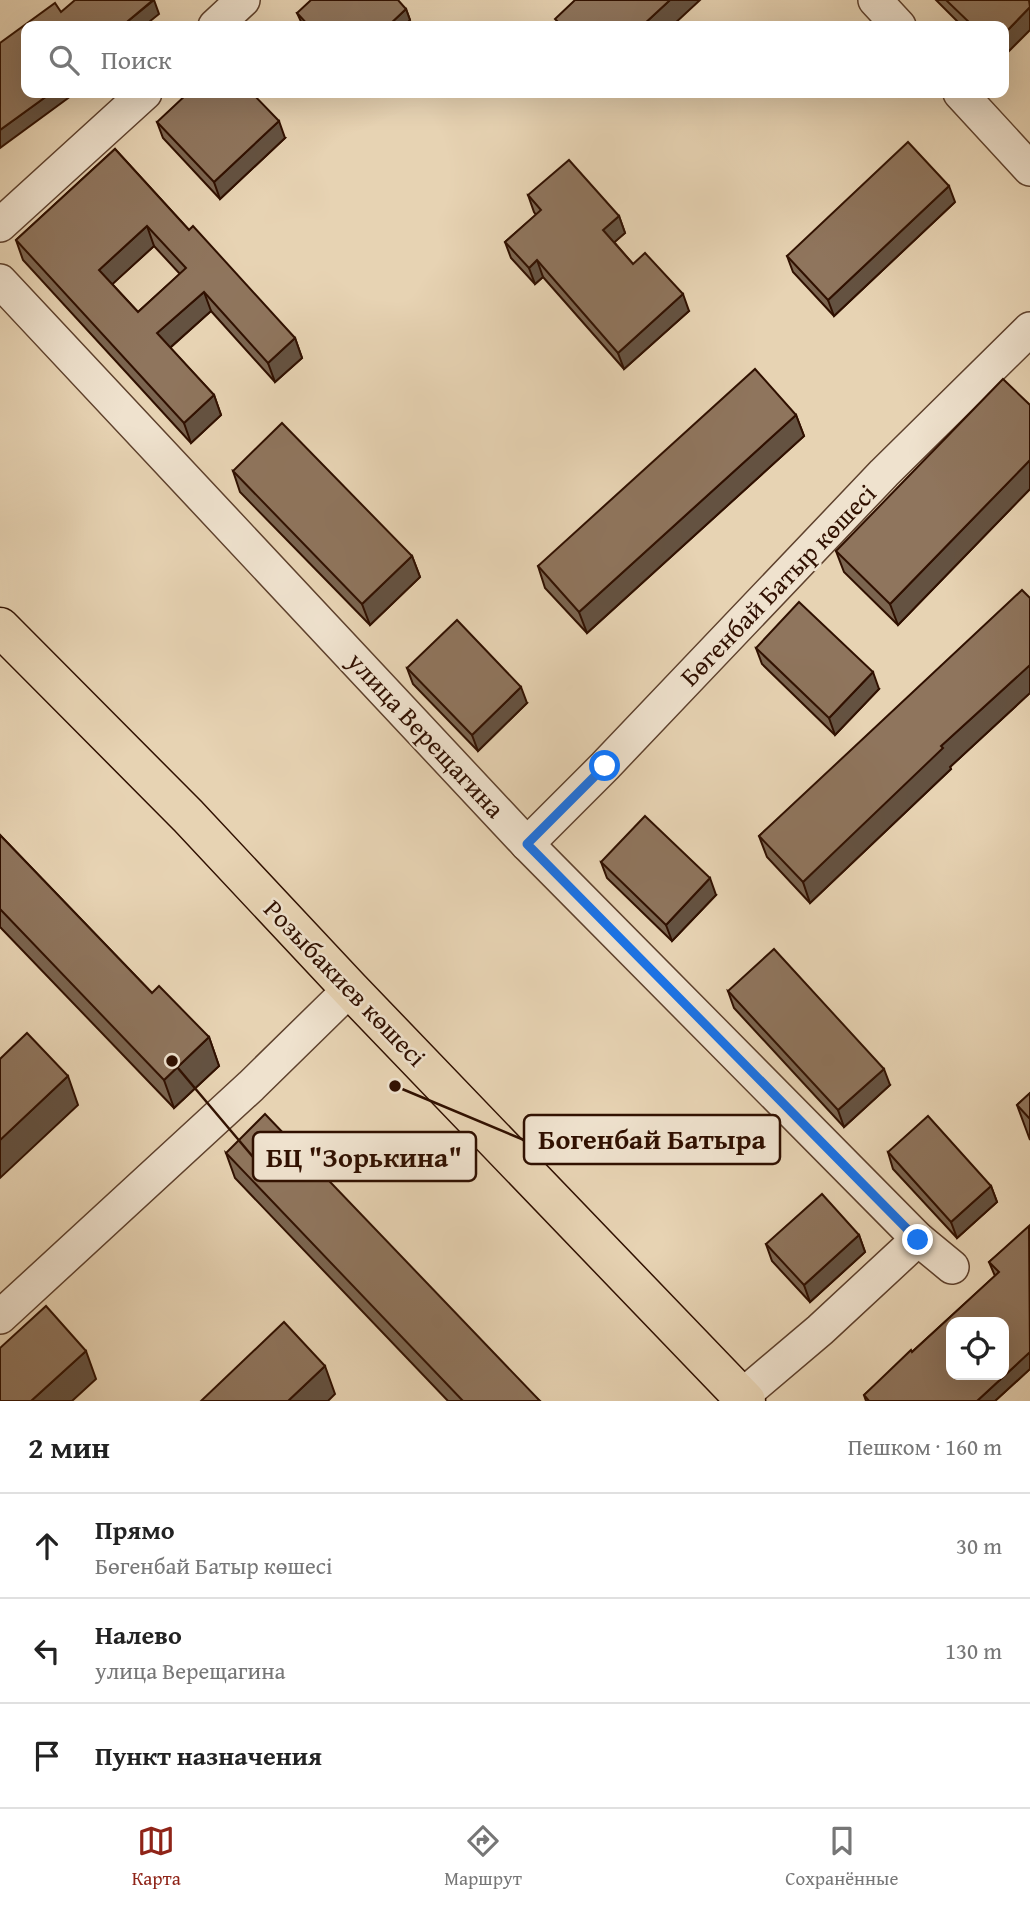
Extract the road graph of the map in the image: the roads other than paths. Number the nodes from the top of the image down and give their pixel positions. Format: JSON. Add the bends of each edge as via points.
{"nodes":[{"id":1,"x":243,"y":0,"type":"edge"},
{"id":2,"x":875,"y":0,"type":"edge"},
{"id":3,"x":220,"y":21,"type":"edge"},
{"id":4,"x":894,"y":21,"type":"edge"},
{"id":5,"x":139,"y":98,"type":"edge"},
{"id":6,"x":965,"y":98,"type":"edge"},
{"id":7,"x":1030,"y":169,"type":"edge"},
{"id":8,"x":1,"y":221,"type":"edge"},
{"id":9,"x":0,"y":281,"type":"edge"},
{"id":10,"x":1030,"y":329,"type":"edge"},
{"id":11,"x":0,"y":627,"type":"edge"},
{"id":12,"x":527,"y":844,"type":"junction"},
{"id":13,"x":350,"y":989,"type":"junction"},
{"id":14,"x":918,"y":1240,"type":"junction"},
{"id":15,"x":952,"y":1267,"type":"dead end"},
{"id":16,"x":0,"y":1317,"type":"edge"},
{"id":17,"x":744,"y":1399,"type":"edge"}],
"edges":[{"from":1,"to":3,"type":"street"},
{"from":2,"to":4,"type":"street"},
{"from":5,"to":8,"type":"street"},
{"from":6,"to":7,"type":"street"},
{"from":9,"to":12,"type":"street","name":"улица Верещагина"},
{"from":10,"to":12,"type":"street","name":"Бөгенбай Батыр көшесі","via":[[884,473]]},
{"from":11,"to":13,"type":"main road","name":"Розыбакиев көшесі","via":[[188,816]]},
{"from":12,"to":14,"type":"street","name":"улица Верещагина"},
{"from":13,"to":16,"type":"street"},
{"from":13,"to":17,"type":"main road","name":"Розыбакиев көшесі"},
{"from":14,"to":15,"type":"street","name":"улица Верещагина"},
{"from":14,"to":17,"type":"street"}]}
